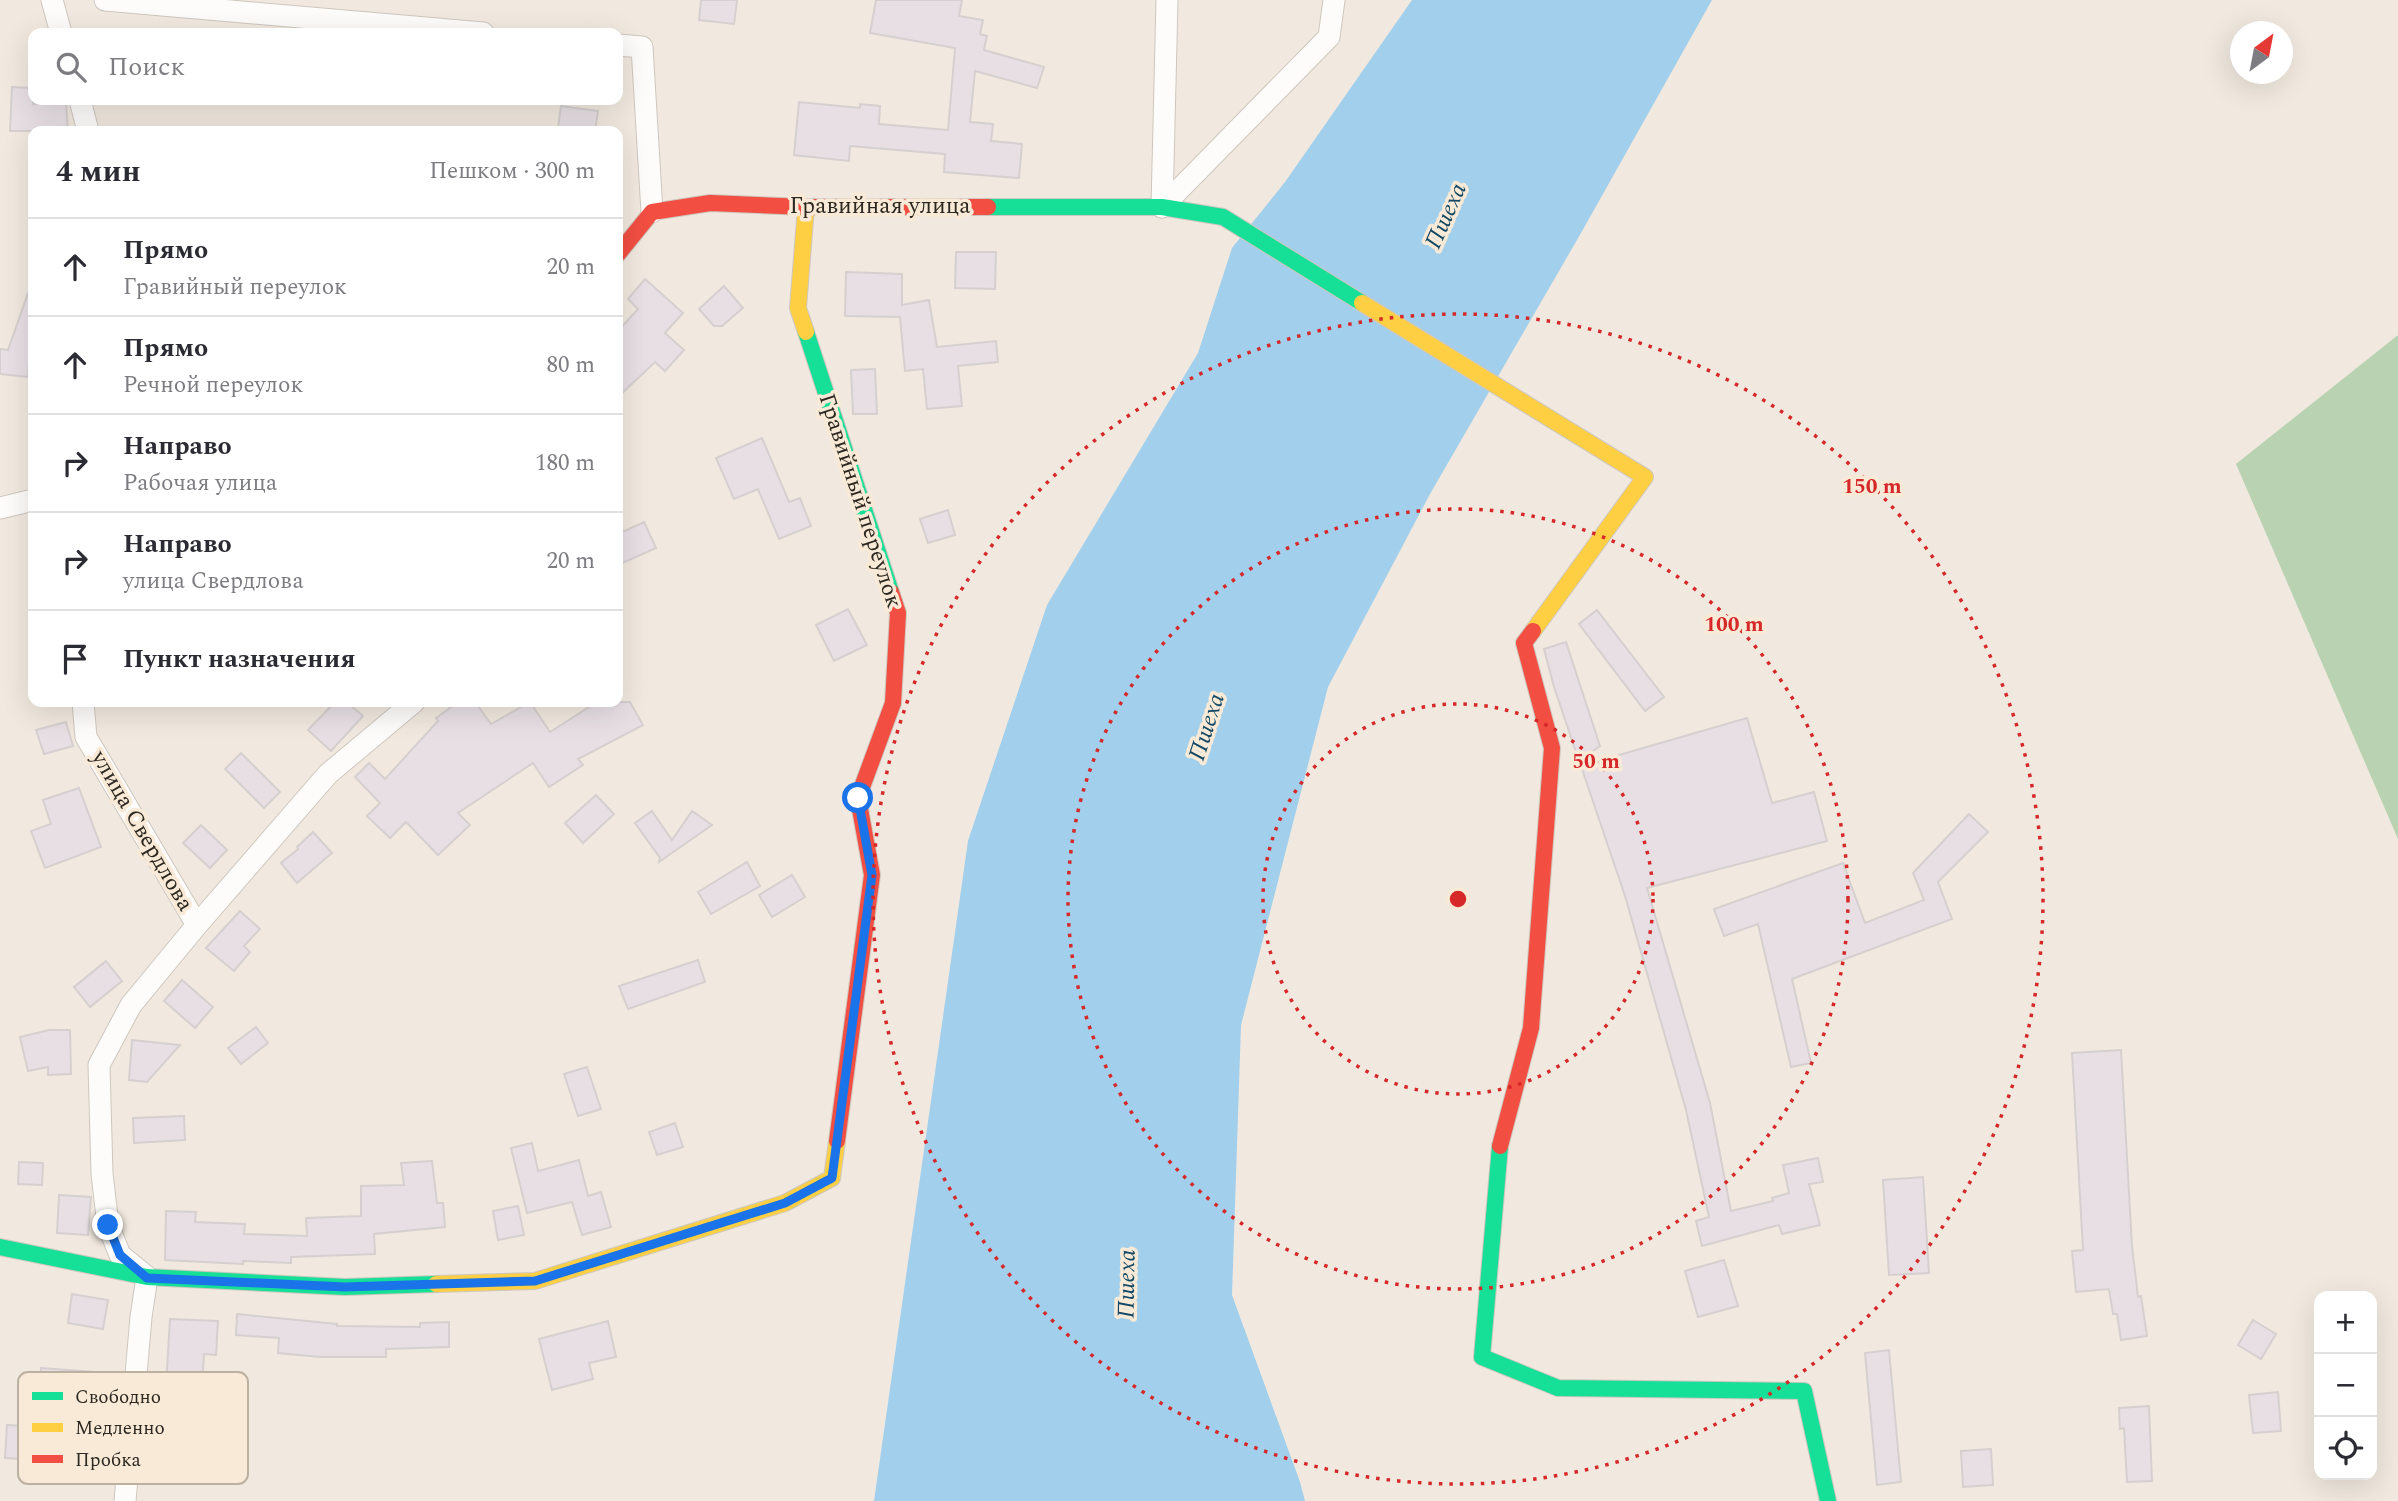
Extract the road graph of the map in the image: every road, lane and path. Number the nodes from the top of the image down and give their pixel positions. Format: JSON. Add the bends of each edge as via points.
{"nodes":[{"id":1,"x":52,"y":0,"type":"edge"},
{"id":2,"x":105,"y":0,"type":"edge"},
{"id":3,"x":1167,"y":0,"type":"edge"},
{"id":4,"x":1335,"y":0,"type":"edge"},
{"id":5,"x":60,"y":28,"type":"edge"},
{"id":6,"x":426,"y":28,"type":"edge"},
{"id":7,"x":623,"y":45,"type":"edge"},
{"id":8,"x":80,"y":105,"type":"edge"},
{"id":9,"x":87,"y":126,"type":"edge"},
{"id":10,"x":806,"y":207,"type":"junction"},
{"id":11,"x":1163,"y":207,"type":"junction"},
{"id":12,"x":652,"y":212,"type":"junction"},
{"id":13,"x":623,"y":248,"type":"edge"},
{"id":14,"x":28,"y":501,"type":"edge"},
{"id":15,"x":0,"y":508,"type":"edge"},
{"id":16,"x":83,"y":707,"type":"edge"},
{"id":17,"x":408,"y":707,"type":"edge"},
{"id":18,"x":197,"y":925,"type":"junction"},
{"id":19,"x":0,"y":1247,"type":"edge"},
{"id":20,"x":147,"y":1278,"type":"junction"},
{"id":21,"x":136,"y":1372,"type":"edge"},
{"id":22,"x":1828,"y":1501,"type":"edge"}],
"edges":[{"from":1,"to":5,"type":"street"},
{"from":2,"to":6,"type":"street"},
{"from":3,"to":11,"type":"street"},
{"from":4,"to":11,"type":"street","via":[[1329,37]]},
{"from":7,"to":12,"type":"street","via":[[642,47]]},
{"from":8,"to":9,"type":"street"},
{"from":10,"to":11,"type":"street","name":"Гравийная улица"},
{"from":10,"to":12,"type":"street","name":"Гравийная улица","via":[[710,203]]},
{"from":10,"to":20,"type":"street","name":"Гравийный переулок","via":[[797,308],[898,613],[893,703],[858,798],[872,875],[832,1178],[785,1203],[535,1281],[345,1287]]},
{"from":11,"to":22,"type":"street","name":"Гравийная улица","via":[[1223,217],[1645,477],[1524,643],[1552,748],[1531,1028],[1500,1140],[1482,1357],[1558,1388],[1804,1391]]},
{"from":12,"to":13,"type":"street"},
{"from":14,"to":15,"type":"street"},
{"from":16,"to":18,"type":"street","name":"улица Свердлова","via":[[86,737]]},
{"from":17,"to":18,"type":"street","via":[[328,775]]},
{"from":18,"to":20,"type":"street","name":"улица Свердлова","via":[[131,1005],[99,1065],[108,1225],[120,1255]]},
{"from":19,"to":20,"type":"street"},
{"from":20,"to":21,"type":"street"}]}
